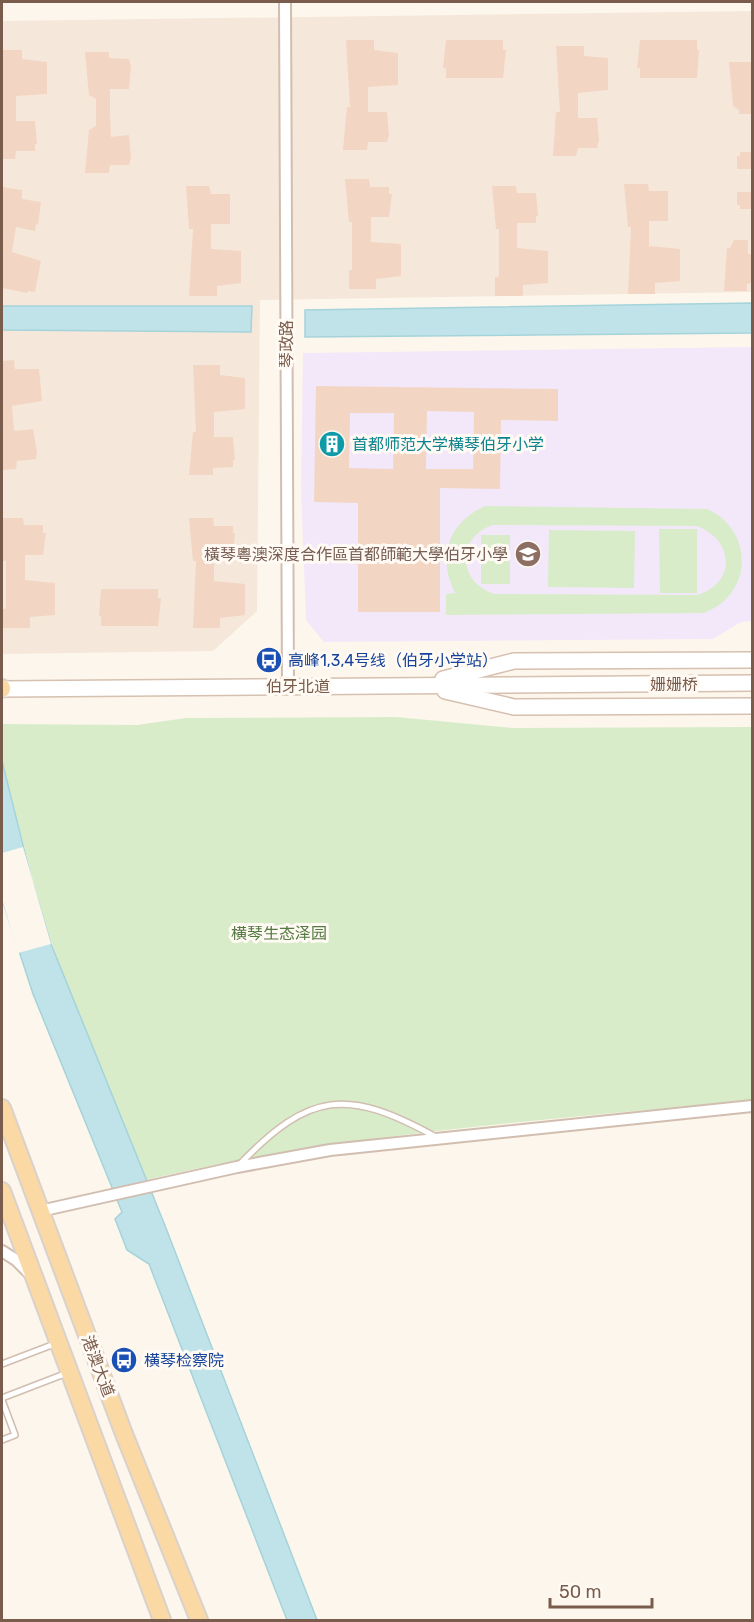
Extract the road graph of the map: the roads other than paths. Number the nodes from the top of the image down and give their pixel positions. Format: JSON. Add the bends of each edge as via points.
{"nodes":[{"id":1,"x":285,"y":2,"type":"edge"},
{"id":2,"x":753,"y":660,"type":"edge"},
{"id":3,"x":753,"y":683,"type":"edge"},
{"id":4,"x":595,"y":684,"type":"joint"},
{"id":5,"x":418,"y":685,"type":"junction"},
{"id":6,"x":288,"y":686,"type":"junction"},
{"id":7,"x":2,"y":689,"type":"edge"},
{"id":8,"x":753,"y":706,"type":"edge"},
{"id":9,"x":753,"y":1106,"type":"edge"},
{"id":10,"x":2,"y":1108,"type":"edge"},
{"id":11,"x":437,"y":1137,"type":"junction"},
{"id":12,"x":237,"y":1167,"type":"junction"},
{"id":13,"x":2,"y":1191,"type":"edge"},
{"id":14,"x":40,"y":1211,"type":"junction"},
{"id":15,"x":2,"y":1251,"type":"edge"},
{"id":16,"x":36,"y":1283,"type":"junction"},
{"id":17,"x":58,"y":1343,"type":"junction"},
{"id":18,"x":2,"y":1364,"type":"edge"},
{"id":19,"x":70,"y":1372,"type":"junction"},
{"id":20,"x":2,"y":1399,"type":"edge"},
{"id":21,"x":2,"y":1440,"type":"edge"},
{"id":22,"x":162,"y":1620,"type":"edge"},
{"id":23,"x":199,"y":1620,"type":"edge"}],
"edges":[{"from":1,"to":6,"type":"street","name":"琴政路"},
{"from":2,"to":5,"type":"main road","via":[[514,661]]},
{"from":3,"to":4,"type":"main road","name":"姗姗桥"},
{"from":4,"to":5,"type":"main road","name":"伯牙北道"},
{"from":5,"to":6,"type":"main road","name":"伯牙北道"},
{"from":5,"to":8,"type":"main road","via":[[514,707]]},
{"from":6,"to":7,"type":"main road","name":"伯牙北道"},
{"from":9,"to":11,"type":"street"},
{"from":10,"to":14,"type":"main road","name":"港澳大道"},
{"from":11,"to":12,"type":"street"},
{"from":11,"to":12,"type":"lane","via":[[383,1110],[336,1104],[306,1111],[278,1126]]},
{"from":12,"to":14,"type":"street"},
{"from":13,"to":16,"type":"main road","name":"港澳大道"},
{"from":14,"to":23,"type":"main road","name":"港澳大道"},
{"from":15,"to":16,"type":"street","via":[[23,1266]]},
{"from":16,"to":17,"type":"main road","name":"港澳大道"},
{"from":17,"to":18,"type":"lane"},
{"from":17,"to":19,"type":"main road","name":"港澳大道"},
{"from":19,"to":20,"type":"lane"},
{"from":19,"to":22,"type":"main road","name":"港澳大道"},
{"from":20,"to":21,"type":"lane","via":[[15,1435]]}]}
